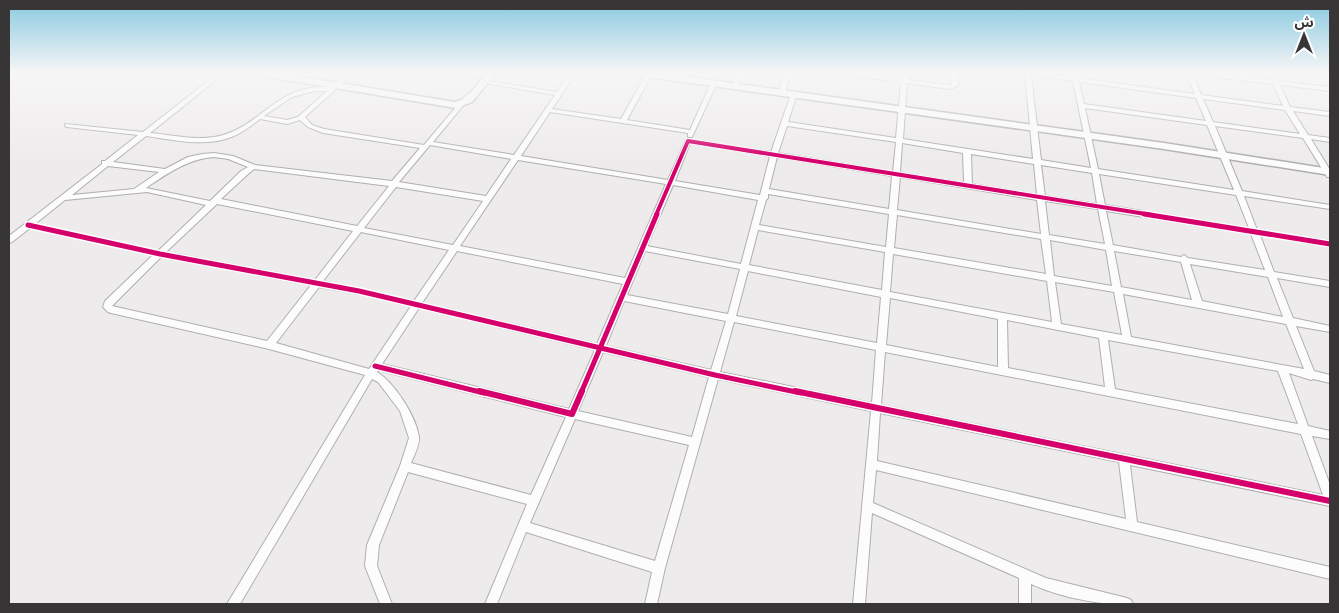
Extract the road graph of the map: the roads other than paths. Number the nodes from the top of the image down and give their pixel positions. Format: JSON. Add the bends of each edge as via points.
{"nodes":[{"id":1,"x":185,"y":102,"type":"edge"},
{"id":2,"x":278,"y":102,"type":"edge"},
{"id":3,"x":318,"y":102,"type":"edge"},
{"id":4,"x":431,"y":102,"type":"edge"},
{"id":5,"x":463,"y":102,"type":"edge"},
{"id":6,"x":466,"y":102,"type":"edge"},
{"id":7,"x":554,"y":102,"type":"edge"},
{"id":8,"x":632,"y":102,"type":"edge"},
{"id":9,"x":706,"y":102,"type":"edge"},
{"id":10,"x":791,"y":102,"type":"edge"},
{"id":11,"x":849,"y":102,"type":"edge"},
{"id":12,"x":903,"y":102,"type":"edge"},
{"id":13,"x":1031,"y":102,"type":"edge"},
{"id":14,"x":1079,"y":102,"type":"edge"},
{"id":15,"x":1202,"y":102,"type":"edge"},
{"id":16,"x":1237,"y":102,"type":"edge"},
{"id":17,"x":1285,"y":102,"type":"edge"},
{"id":18,"x":461,"y":104,"type":"junction"},
{"id":19,"x":1080,"y":105,"type":"junction"},
{"id":20,"x":1288,"y":108,"type":"junction"},
{"id":21,"x":902,"y":109,"type":"junction"},
{"id":22,"x":548,"y":110,"type":"junction"},
{"id":23,"x":1330,"y":114,"type":"edge"},
{"id":24,"x":259,"y":117,"type":"junction"},
{"id":25,"x":301,"y":118,"type":"junction"},
{"id":26,"x":623,"y":121,"type":"junction"},
{"id":27,"x":784,"y":123,"type":"junction"},
{"id":28,"x":67,"y":125,"type":"dead end"},
{"id":29,"x":1211,"y":125,"type":"junction"},
{"id":30,"x":1034,"y":128,"type":"junction"},
{"id":31,"x":692,"y":132,"type":"junction"},
{"id":32,"x":144,"y":134,"type":"junction"},
{"id":33,"x":1087,"y":135,"type":"junction"},
{"id":34,"x":1306,"y":137,"type":"junction"},
{"id":35,"x":1330,"y":140,"type":"edge"},
{"id":36,"x":688,"y":141,"type":"junction"},
{"id":37,"x":898,"y":142,"type":"junction"},
{"id":38,"x":428,"y":145,"type":"junction"},
{"id":39,"x":968,"y":152,"type":"junction"},
{"id":40,"x":774,"y":155,"type":"junction"},
{"id":41,"x":1225,"y":157,"type":"junction"},
{"id":42,"x":516,"y":158,"type":"junction"},
{"id":43,"x":1038,"y":163,"type":"junction"},
{"id":44,"x":105,"y":164,"type":"junction"},
{"id":45,"x":253,"y":167,"type":"junction"},
{"id":46,"x":167,"y":171,"type":"junction"},
{"id":47,"x":1095,"y":171,"type":"junction"},
{"id":48,"x":1330,"y":173,"type":"edge"},
{"id":49,"x":897,"y":175,"type":"junction"},
{"id":50,"x":670,"y":183,"type":"junction"},
{"id":51,"x":394,"y":184,"type":"junction"},
{"id":52,"x":968,"y":186,"type":"junction"},
{"id":53,"x":137,"y":191,"type":"junction"},
{"id":54,"x":765,"y":194,"type":"junction"},
{"id":55,"x":1240,"y":194,"type":"junction"},
{"id":56,"x":62,"y":198,"type":"junction"},
{"id":57,"x":1042,"y":198,"type":"junction"},
{"id":58,"x":488,"y":199,"type":"junction"},
{"id":59,"x":214,"y":202,"type":"junction"},
{"id":60,"x":1101,"y":206,"type":"junction"},
{"id":61,"x":1330,"y":207,"type":"edge"},
{"id":62,"x":894,"y":211,"type":"junction"},
{"id":63,"x":28,"y":225,"type":"junction"},
{"id":64,"x":756,"y":227,"type":"junction"},
{"id":65,"x":358,"y":230,"type":"junction"},
{"id":66,"x":1254,"y":233,"type":"junction"},
{"id":67,"x":1045,"y":236,"type":"junction"},
{"id":68,"x":9,"y":240,"type":"edge"},
{"id":69,"x":1330,"y":244,"type":"edge"},
{"id":70,"x":1109,"y":246,"type":"junction"},
{"id":71,"x":455,"y":248,"type":"junction"},
{"id":72,"x":642,"y":248,"type":"junction"},
{"id":73,"x":889,"y":250,"type":"junction"},
{"id":74,"x":160,"y":254,"type":"junction"},
{"id":75,"x":1184,"y":258,"type":"junction"},
{"id":76,"x":745,"y":268,"type":"junction"},
{"id":77,"x":1270,"y":275,"type":"junction"},
{"id":78,"x":1050,"y":278,"type":"junction"},
{"id":79,"x":628,"y":282,"type":"junction"},
{"id":80,"x":316,"y":283,"type":"junction"},
{"id":81,"x":1330,"y":284,"type":"edge"},
{"id":82,"x":1118,"y":290,"type":"junction"},
{"id":83,"x":885,"y":295,"type":"junction"},
{"id":84,"x":622,"y":297,"type":"junction"},
{"id":85,"x":1198,"y":304,"type":"junction"},
{"id":86,"x":416,"y":305,"type":"junction"},
{"id":87,"x":1002,"y":317,"type":"junction"},
{"id":88,"x":731,"y":318,"type":"junction"},
{"id":89,"x":1289,"y":322,"type":"junction"},
{"id":90,"x":1057,"y":327,"type":"junction"},
{"id":91,"x":1330,"y":329,"type":"edge"},
{"id":92,"x":1102,"y":336,"type":"junction"},
{"id":93,"x":1127,"y":340,"type":"junction"},
{"id":94,"x":269,"y":345,"type":"junction"},
{"id":95,"x":599,"y":348,"type":"junction"},
{"id":96,"x":880,"y":348,"type":"junction"},
{"id":97,"x":1282,"y":368,"type":"junction"},
{"id":98,"x":373,"y":370,"type":"junction"},
{"id":99,"x":1003,"y":372,"type":"junction"},
{"id":100,"x":715,"y":374,"type":"junction"},
{"id":101,"x":1311,"y":376,"type":"junction"},
{"id":102,"x":1330,"y":379,"type":"edge"},
{"id":103,"x":1111,"y":393,"type":"junction"},
{"id":104,"x":875,"y":408,"type":"junction"},
{"id":105,"x":572,"y":414,"type":"junction"},
{"id":106,"x":1305,"y":430,"type":"junction"},
{"id":107,"x":1330,"y":435,"type":"edge"},
{"id":108,"x":696,"y":442,"type":"junction"},
{"id":109,"x":1124,"y":458,"type":"junction"},
{"id":110,"x":871,"y":464,"type":"junction"},
{"id":111,"x":405,"y":466,"type":"junction"},
{"id":112,"x":1330,"y":500,"type":"edge"},
{"id":113,"x":533,"y":501,"type":"junction"},
{"id":114,"x":869,"y":506,"type":"junction"},
{"id":115,"x":523,"y":526,"type":"junction"},
{"id":116,"x":1132,"y":526,"type":"junction"},
{"id":117,"x":659,"y":568,"type":"junction"},
{"id":118,"x":1330,"y":573,"type":"edge"},
{"id":119,"x":1025,"y":576,"type":"junction"},
{"id":120,"x":233,"y":604,"type":"edge"},
{"id":121,"x":386,"y":604,"type":"edge"},
{"id":122,"x":491,"y":604,"type":"edge"},
{"id":123,"x":651,"y":604,"type":"edge"},
{"id":124,"x":859,"y":604,"type":"edge"},
{"id":125,"x":1025,"y":604,"type":"edge"},
{"id":126,"x":1127,"y":604,"type":"edge"}],
"edges":[{"from":1,"to":32,"type":"street"},
{"from":2,"to":24,"type":"street"},
{"from":3,"to":25,"type":"street"},
{"from":4,"to":18,"type":"street"},
{"from":5,"to":18,"type":"street"},
{"from":6,"to":18,"type":"street"},
{"from":7,"to":22,"type":"street"},
{"from":8,"to":26,"type":"street"},
{"from":9,"to":31,"type":"street"},
{"from":10,"to":27,"type":"street"},
{"from":11,"to":21,"type":"street"},
{"from":12,"to":21,"type":"street"},
{"from":13,"to":30,"type":"street"},
{"from":14,"to":19,"type":"street"},
{"from":15,"to":29,"type":"street"},
{"from":16,"to":20,"type":"street"},
{"from":17,"to":20,"type":"street"},
{"from":18,"to":38,"type":"street"},
{"from":19,"to":29,"type":"street"},
{"from":19,"to":33,"type":"street"},
{"from":20,"to":23,"type":"street"},
{"from":20,"to":34,"type":"street"},
{"from":21,"to":30,"type":"street"},
{"from":21,"to":37,"type":"street"},
{"from":22,"to":26,"type":"street"},
{"from":22,"to":42,"type":"street"},
{"from":24,"to":25,"type":"street","via":[[287,122]]},
{"from":24,"to":32,"type":"street","via":[[235,133],[210,140]]},
{"from":25,"to":38,"type":"street","via":[[323,131]]},
{"from":26,"to":31,"type":"street"},
{"from":27,"to":37,"type":"street"},
{"from":27,"to":40,"type":"street"},
{"from":28,"to":32,"type":"street"},
{"from":29,"to":34,"type":"street"},
{"from":29,"to":41,"type":"street"},
{"from":30,"to":33,"type":"street"},
{"from":30,"to":43,"type":"street"},
{"from":31,"to":36,"type":"street"},
{"from":32,"to":44,"type":"street"},
{"from":33,"to":41,"type":"street"},
{"from":33,"to":47,"type":"street"},
{"from":34,"to":35,"type":"street"},
{"from":34,"to":48,"type":"street"},
{"from":36,"to":40,"type":"street"},
{"from":36,"to":50,"type":"street"},
{"from":37,"to":39,"type":"street"},
{"from":37,"to":49,"type":"street"},
{"from":38,"to":42,"type":"street"},
{"from":38,"to":51,"type":"street"},
{"from":39,"to":43,"type":"street"},
{"from":39,"to":52,"type":"street"},
{"from":40,"to":49,"type":"street"},
{"from":40,"to":54,"type":"street"},
{"from":41,"to":48,"type":"street"},
{"from":41,"to":55,"type":"street"},
{"from":42,"to":50,"type":"street"},
{"from":42,"to":58,"type":"street"},
{"from":43,"to":47,"type":"street"},
{"from":43,"to":57,"type":"street"},
{"from":44,"to":46,"type":"street"},
{"from":44,"to":56,"type":"street"},
{"from":45,"to":46,"type":"street","via":[[227,157],[202,155]]},
{"from":45,"to":51,"type":"street"},
{"from":45,"to":59,"type":"street"},
{"from":46,"to":53,"type":"street"},
{"from":47,"to":55,"type":"street"},
{"from":47,"to":60,"type":"street"},
{"from":49,"to":52,"type":"street"},
{"from":49,"to":62,"type":"street"},
{"from":50,"to":54,"type":"street"},
{"from":50,"to":72,"type":"street"},
{"from":51,"to":58,"type":"street"},
{"from":51,"to":65,"type":"street"},
{"from":52,"to":57,"type":"street"},
{"from":53,"to":56,"type":"street"},
{"from":53,"to":59,"type":"street"},
{"from":54,"to":62,"type":"street"},
{"from":54,"to":64,"type":"street"},
{"from":55,"to":61,"type":"street"},
{"from":55,"to":66,"type":"street"},
{"from":56,"to":63,"type":"street"},
{"from":57,"to":60,"type":"street"},
{"from":57,"to":67,"type":"street"},
{"from":58,"to":71,"type":"street"},
{"from":59,"to":65,"type":"street"},
{"from":59,"to":74,"type":"street"},
{"from":60,"to":66,"type":"street"},
{"from":60,"to":70,"type":"street"},
{"from":62,"to":67,"type":"street"},
{"from":62,"to":73,"type":"street"},
{"from":63,"to":68,"type":"street"},
{"from":63,"to":74,"type":"street"},
{"from":64,"to":73,"type":"street"},
{"from":64,"to":76,"type":"street"},
{"from":65,"to":71,"type":"street"},
{"from":65,"to":80,"type":"street"},
{"from":66,"to":69,"type":"street"},
{"from":66,"to":77,"type":"street"},
{"from":67,"to":70,"type":"street"},
{"from":67,"to":78,"type":"street"},
{"from":70,"to":75,"type":"street"},
{"from":70,"to":82,"type":"street"},
{"from":71,"to":79,"type":"street"},
{"from":71,"to":86,"type":"street"},
{"from":72,"to":76,"type":"street"},
{"from":72,"to":79,"type":"street"},
{"from":73,"to":78,"type":"street"},
{"from":73,"to":83,"type":"street"},
{"from":74,"to":80,"type":"street"},
{"from":74,"to":94,"type":"street","via":[[107,307]]},
{"from":75,"to":77,"type":"street"},
{"from":75,"to":85,"type":"street"},
{"from":76,"to":83,"type":"street"},
{"from":76,"to":88,"type":"street"},
{"from":77,"to":81,"type":"street"},
{"from":77,"to":89,"type":"street"},
{"from":78,"to":82,"type":"street"},
{"from":78,"to":90,"type":"street"},
{"from":79,"to":84,"type":"street"},
{"from":80,"to":86,"type":"street"},
{"from":80,"to":94,"type":"street"},
{"from":82,"to":85,"type":"street"},
{"from":82,"to":93,"type":"street"},
{"from":83,"to":87,"type":"street"},
{"from":83,"to":96,"type":"street"},
{"from":84,"to":88,"type":"street"},
{"from":84,"to":95,"type":"street"},
{"from":85,"to":89,"type":"street"},
{"from":86,"to":95,"type":"street"},
{"from":86,"to":98,"type":"street"},
{"from":87,"to":90,"type":"street"},
{"from":87,"to":99,"type":"street"},
{"from":88,"to":96,"type":"street"},
{"from":88,"to":100,"type":"street"},
{"from":89,"to":91,"type":"street"},
{"from":89,"to":101,"type":"street"},
{"from":90,"to":92,"type":"street"},
{"from":92,"to":93,"type":"street"},
{"from":92,"to":103,"type":"street"},
{"from":93,"to":97,"type":"street"},
{"from":94,"to":98,"type":"street"},
{"from":95,"to":100,"type":"street"},
{"from":95,"to":105,"type":"street"},
{"from":96,"to":99,"type":"street"},
{"from":96,"to":104,"type":"street"},
{"from":97,"to":101,"type":"street"},
{"from":97,"to":106,"type":"street"},
{"from":98,"to":105,"type":"street"},
{"from":98,"to":111,"type":"street","via":[[404,409],[414,438]]},
{"from":98,"to":120,"type":"street"},
{"from":99,"to":103,"type":"street"},
{"from":100,"to":104,"type":"street"},
{"from":100,"to":108,"type":"street"},
{"from":101,"to":102,"type":"street"},
{"from":103,"to":106,"type":"street"},
{"from":104,"to":109,"type":"street"},
{"from":104,"to":110,"type":"street"},
{"from":105,"to":108,"type":"street"},
{"from":105,"to":113,"type":"street"},
{"from":106,"to":107,"type":"street"},
{"from":106,"to":112,"type":"street"},
{"from":108,"to":117,"type":"street"},
{"from":109,"to":112,"type":"street"},
{"from":109,"to":116,"type":"street"},
{"from":110,"to":114,"type":"street"},
{"from":110,"to":116,"type":"street"},
{"from":111,"to":113,"type":"street"},
{"from":111,"to":121,"type":"street","via":[[373,545],[371,566]]},
{"from":113,"to":115,"type":"street"},
{"from":114,"to":119,"type":"street"},
{"from":114,"to":124,"type":"street"},
{"from":115,"to":117,"type":"street"},
{"from":115,"to":122,"type":"street"},
{"from":116,"to":118,"type":"street"},
{"from":117,"to":123,"type":"street"},
{"from":119,"to":125,"type":"street"},
{"from":119,"to":126,"type":"street"}]}
